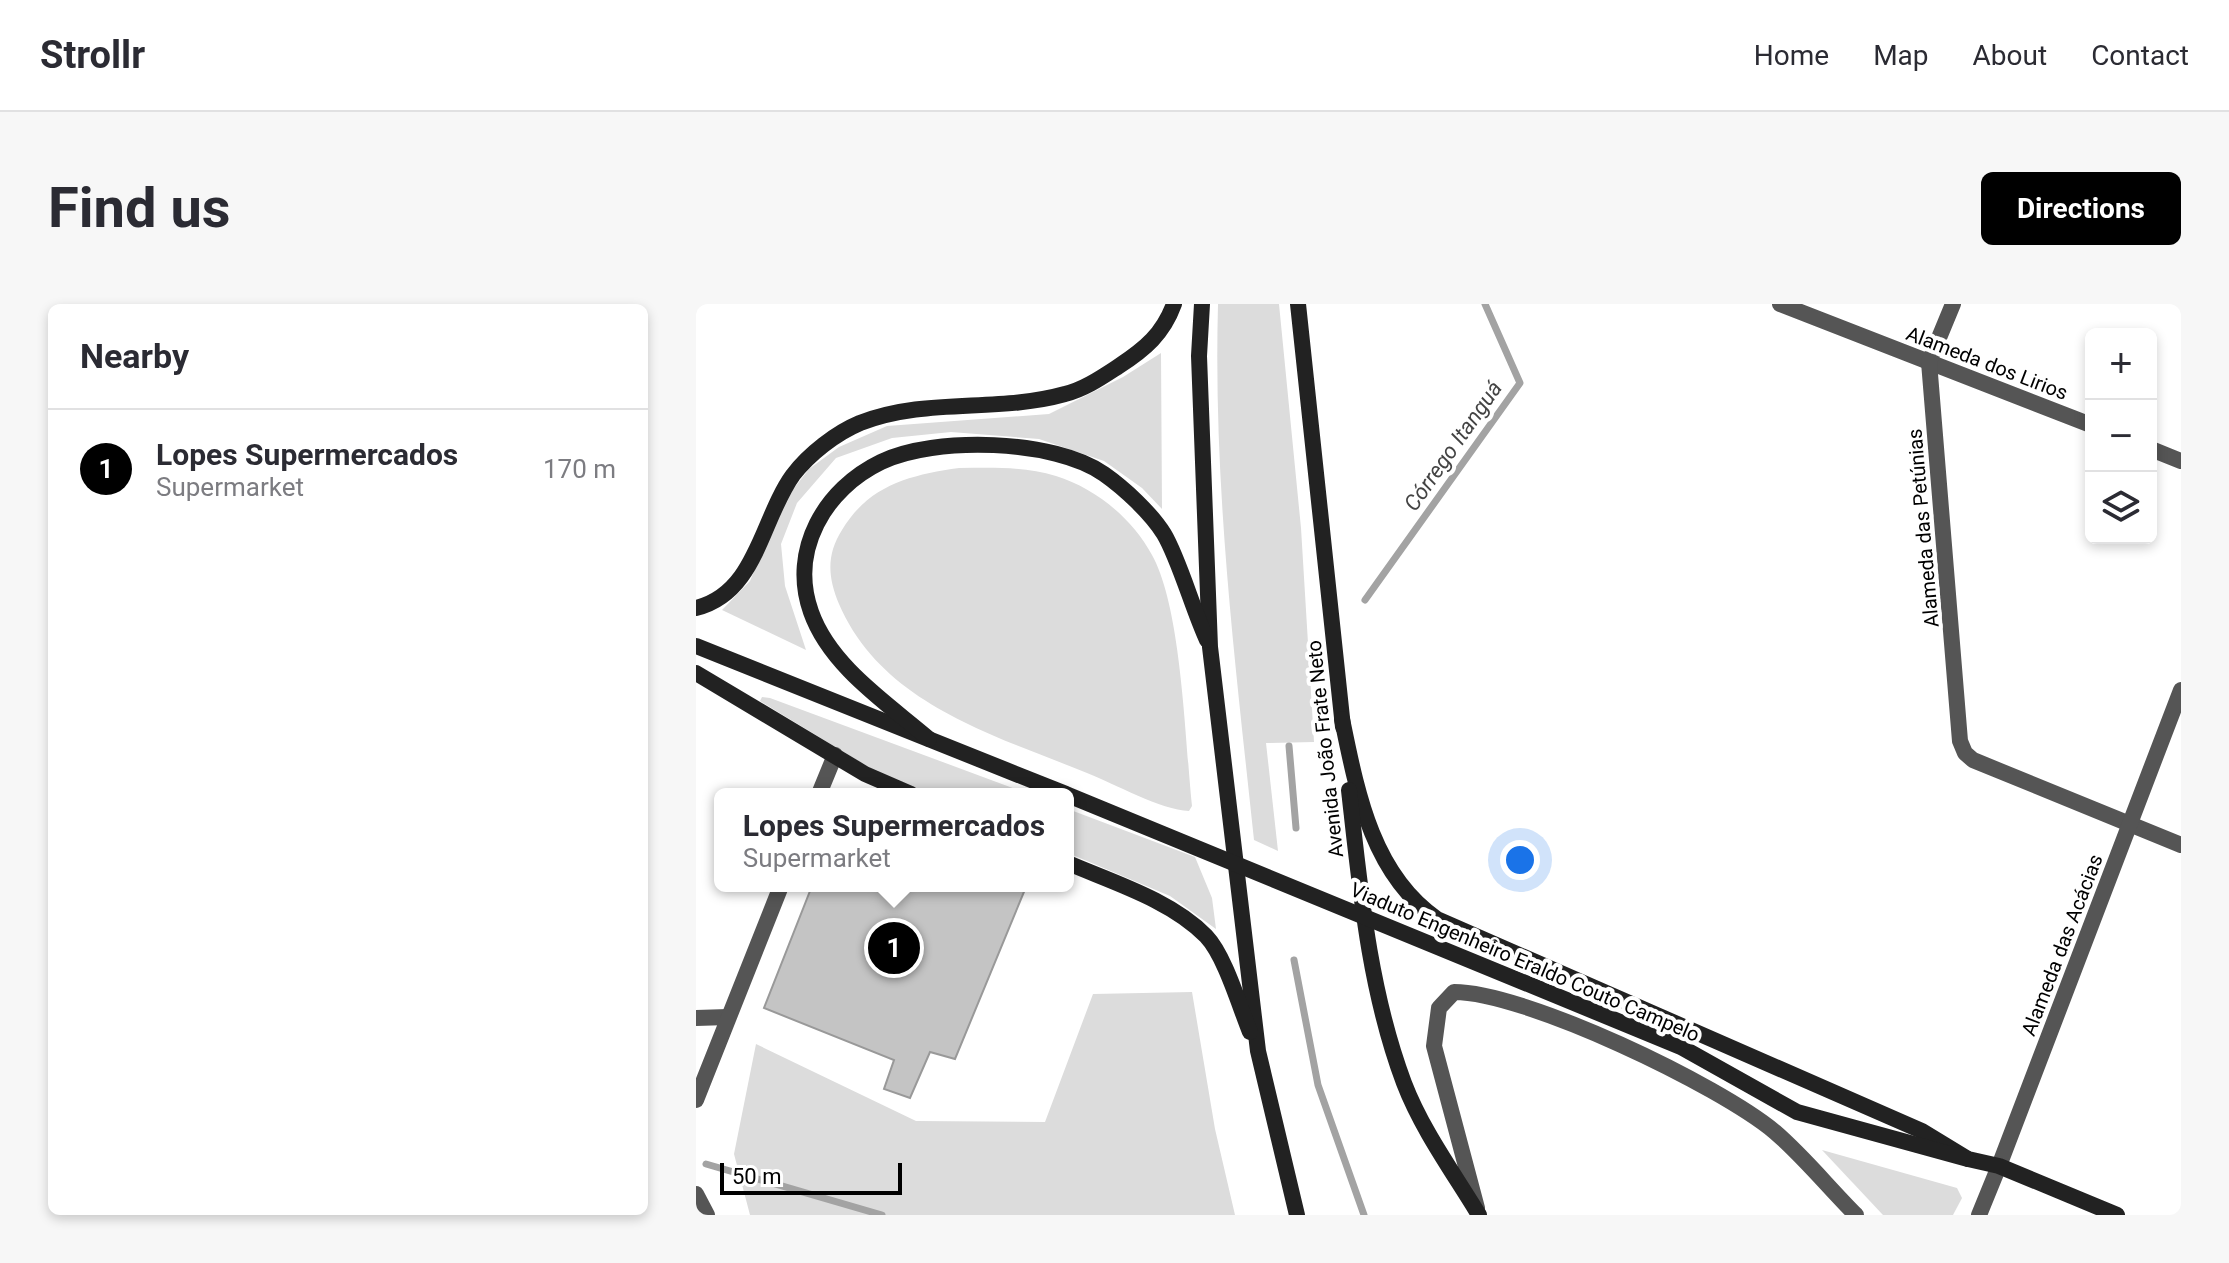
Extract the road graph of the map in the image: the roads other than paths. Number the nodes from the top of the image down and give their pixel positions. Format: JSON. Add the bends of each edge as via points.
{"nodes":[{"id":1,"x":1174,"y":304,"type":"edge"},
{"id":2,"x":1202,"y":304,"type":"edge"},
{"id":3,"x":1298,"y":304,"type":"edge"},
{"id":4,"x":1780,"y":304,"type":"edge"},
{"id":5,"x":1953,"y":304,"type":"edge"},
{"id":6,"x":1929,"y":362,"type":"junction"},
{"id":7,"x":2085,"y":423,"type":"edge"},
{"id":8,"x":2157,"y":451,"type":"edge"},
{"id":9,"x":2181,"y":461,"type":"edge"},
{"id":10,"x":696,"y":608,"type":"edge"},
{"id":11,"x":696,"y":646,"type":"edge"},
{"id":12,"x":1210,"y":647,"type":"junction"},
{"id":13,"x":696,"y":673,"type":"edge"},
{"id":14,"x":2181,"y":690,"type":"edge"},
{"id":15,"x":1342,"y":719,"type":"junction"},
{"id":16,"x":929,"y":739,"type":"junction"},
{"id":17,"x":835,"y":755,"type":"junction"},
{"id":18,"x":821,"y":788,"type":"edge"},
{"id":19,"x":897,"y":788,"type":"edge"},
{"id":20,"x":1052,"y":788,"type":"edge"},
{"id":21,"x":1074,"y":797,"type":"edge"},
{"id":22,"x":2130,"y":823,"type":"junction"},
{"id":23,"x":2181,"y":845,"type":"edge"},
{"id":24,"x":1074,"y":866,"type":"edge"},
{"id":25,"x":779,"y":892,"type":"edge"},
{"id":26,"x":728,"y":1017,"type":"junction"},
{"id":27,"x":696,"y":1018,"type":"edge"},
{"id":28,"x":1258,"y":1051,"type":"junction"},
{"id":29,"x":696,"y":1100,"type":"edge"},
{"id":30,"x":1968,"y":1159,"type":"junction"},
{"id":31,"x":1999,"y":1166,"type":"junction"},
{"id":32,"x":696,"y":1194,"type":"edge"},
{"id":33,"x":707,"y":1215,"type":"edge"},
{"id":34,"x":1297,"y":1215,"type":"edge"},
{"id":35,"x":1479,"y":1215,"type":"edge"},
{"id":36,"x":1856,"y":1215,"type":"edge"},
{"id":37,"x":1979,"y":1215,"type":"edge"},
{"id":38,"x":2117,"y":1215,"type":"edge"}],
"edges":[{"from":1,"to":10,"type":"main road","via":[[1164,329],[1138,353],[1067,394],[1018,404],[908,408],[858,424],[832,440],[793,475],[751,565],[724,596]]},
{"from":2,"to":12,"type":"main road","via":[[1199,356]]},
{"from":3,"to":15,"type":"main road","name":"Avenida João Frate Neto"},
{"from":4,"to":6,"type":"street","name":"Alameda dos Lirios"},
{"from":5,"to":6,"type":"street","name":"Alameda das Petúnias"},
{"from":6,"to":7,"type":"street","name":"Alameda dos Lirios"},
{"from":6,"to":22,"type":"street","name":"Alameda das Petúnias","via":[[1965,753]]},
{"from":8,"to":9,"type":"street"},
{"from":11,"to":16,"type":"main road","name":"Viaduto Engenheiro Eraldo Couto Campelo"},
{"from":12,"to":16,"type":"main road","via":[[1164,534],[1103,473],[1058,455],[1004,446],[960,446],[882,461],[835,494],[816,520],[807,546],[805,581],[811,611],[827,644]]},
{"from":12,"to":28,"type":"main road"},
{"from":13,"to":17,"type":"main road"},
{"from":14,"to":22,"type":"street","name":"Alameda das Acácias"},
{"from":15,"to":30,"type":"main road","via":[[1368,825],[1393,874],[1425,911],[1922,1131]]},
{"from":15,"to":35,"type":"main road","name":"Avenida João Frate Neto","via":[[1361,896],[1383,1016],[1420,1118]]},
{"from":16,"to":20,"type":"main road","name":"Viaduto Engenheiro Eraldo Couto Campelo"},
{"from":17,"to":18,"type":"street"},
{"from":17,"to":19,"type":"main road"},
{"from":21,"to":30,"type":"main road","name":"Viaduto Engenheiro Eraldo Couto Campelo","bridge":true,"via":[[1681,1047],[1797,1112]]},
{"from":22,"to":23,"type":"street"},
{"from":22,"to":31,"type":"street","name":"Alameda das Acácias"},
{"from":24,"to":28,"type":"main road","via":[[1158,904],[1205,935]]},
{"from":25,"to":26,"type":"street"},
{"from":26,"to":27,"type":"street"},
{"from":26,"to":29,"type":"street"},
{"from":28,"to":34,"type":"main road"},
{"from":30,"to":31,"type":"main road","name":"Viaduto Engenheiro Eraldo Couto Campelo"},
{"from":31,"to":37,"type":"street","name":"Alameda das Acácias"},
{"from":31,"to":38,"type":"main road","name":"Viaduto Engenheiro Eraldo Couto Campelo"},
{"from":32,"to":33,"type":"street"},
{"from":35,"to":36,"type":"street","via":[[1434,1046],[1439,1008],[1454,992],[1480,992],[1540,1010],[1717,1094],[1776,1133]]}]}
